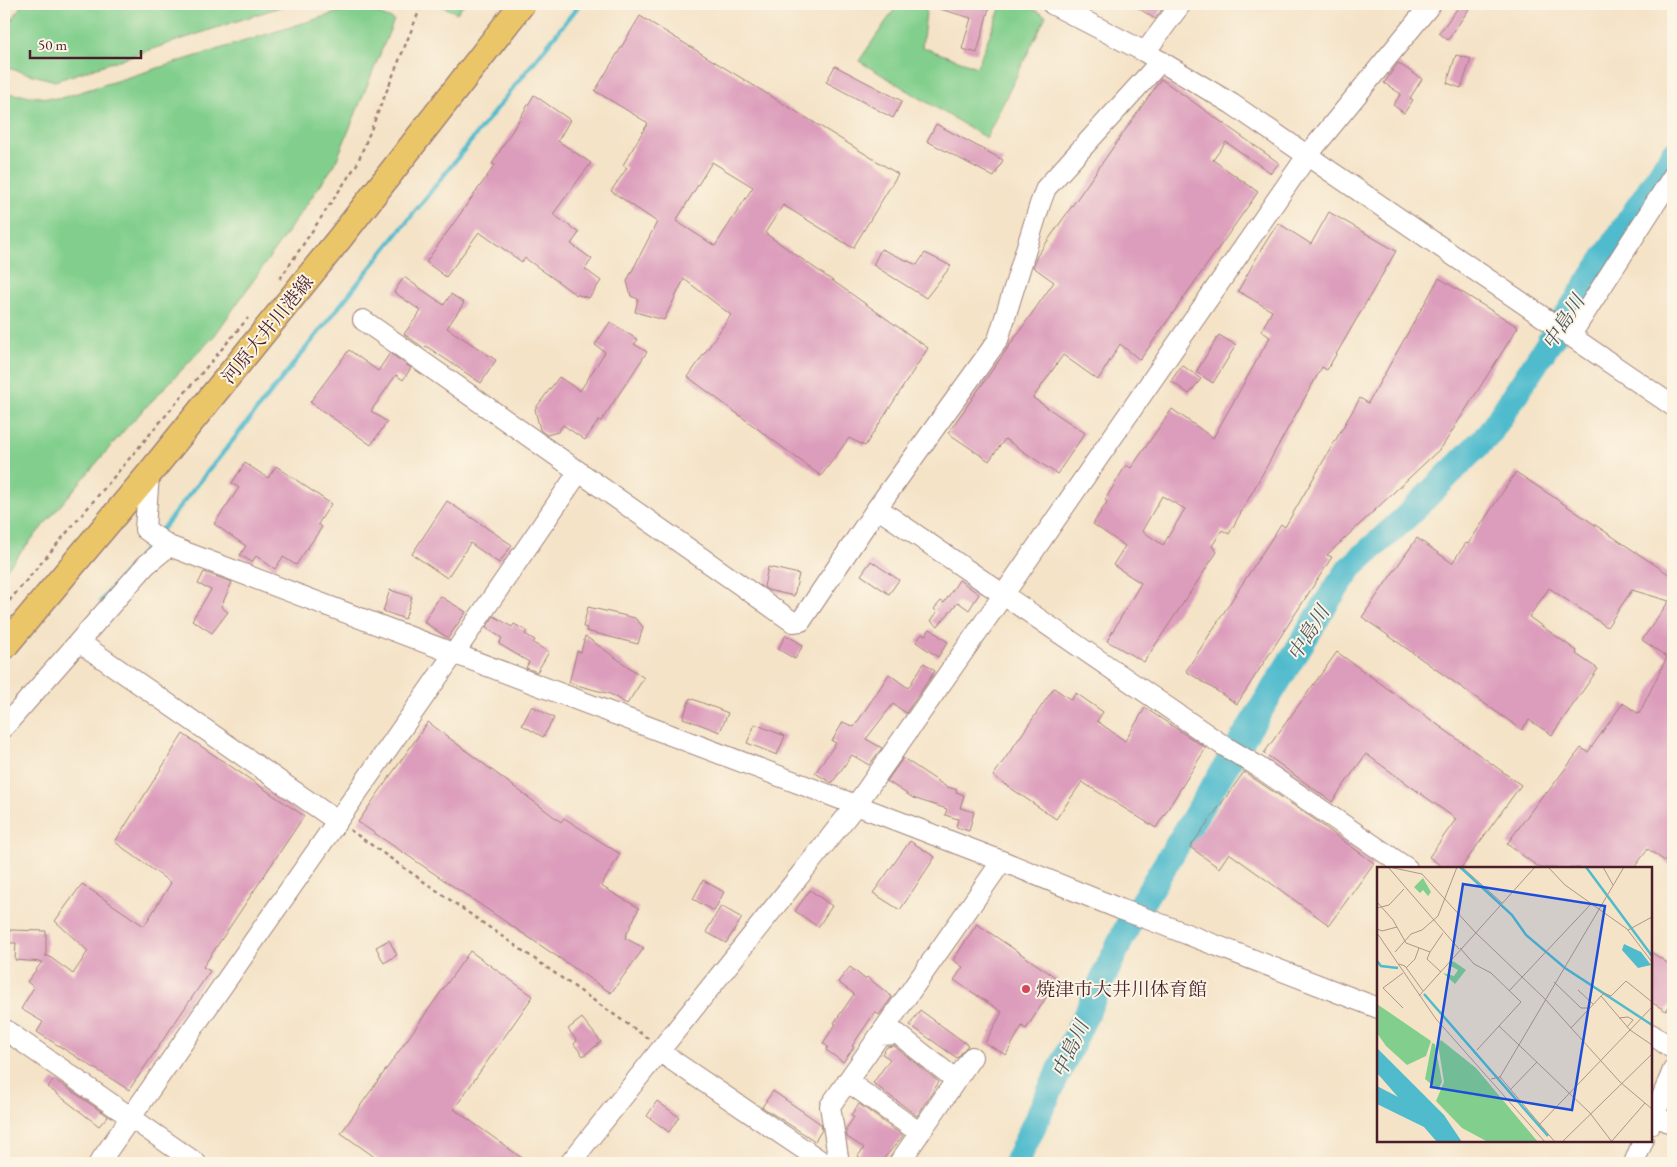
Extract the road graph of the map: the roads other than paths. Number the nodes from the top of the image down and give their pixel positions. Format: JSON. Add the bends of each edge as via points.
{"nodes":[{"id":1,"x":522,"y":4,"type":"edge"},
{"id":2,"x":1052,"y":4,"type":"edge"},
{"id":3,"x":1181,"y":4,"type":"edge"},
{"id":4,"x":1431,"y":4,"type":"edge"},
{"id":5,"x":1153,"y":57,"type":"junction"},
{"id":6,"x":1307,"y":156,"type":"junction"},
{"id":7,"x":1673,"y":176,"type":"edge"},
{"id":8,"x":362,"y":320,"type":"dead end"},
{"id":9,"x":1570,"y":335,"type":"junction"},
{"id":10,"x":1673,"y":406,"type":"edge"},
{"id":11,"x":578,"y":473,"type":"junction"},
{"id":12,"x":149,"y":474,"type":"junction"},
{"id":13,"x":878,"y":508,"type":"junction"},
{"id":14,"x":167,"y":544,"type":"junction"},
{"id":15,"x":1004,"y":594,"type":"junction"},
{"id":16,"x":79,"y":642,"type":"junction"},
{"id":17,"x":4,"y":648,"type":"edge"},
{"id":18,"x":454,"y":653,"type":"junction"},
{"id":19,"x":4,"y":727,"type":"edge"},
{"id":20,"x":856,"y":805,"type":"junction"},
{"id":21,"x":337,"y":821,"type":"junction"},
{"id":22,"x":1002,"y":861,"type":"junction"},
{"id":23,"x":1406,"y":867,"type":"edge"},
{"id":24,"x":1377,"y":1008,"type":"edge"},
{"id":25,"x":4,"y":1029,"type":"edge"},
{"id":26,"x":880,"y":1035,"type":"junction"},
{"id":27,"x":1652,"y":1035,"type":"edge"},
{"id":28,"x":1673,"y":1049,"type":"edge"},
{"id":29,"x":661,"y":1050,"type":"junction"},
{"id":30,"x":972,"y":1057,"type":"dead end"},
{"id":31,"x":1673,"y":1070,"type":"edge"},
{"id":32,"x":956,"y":1080,"type":"junction"},
{"id":33,"x":847,"y":1082,"type":"junction"},
{"id":34,"x":131,"y":1118,"type":"junction"},
{"id":35,"x":1652,"y":1118,"type":"edge"},
{"id":36,"x":1673,"y":1124,"type":"edge"},
{"id":37,"x":920,"y":1133,"type":"junction"},
{"id":38,"x":1644,"y":1142,"type":"edge"},
{"id":39,"x":99,"y":1163,"type":"edge"},
{"id":40,"x":196,"y":1163,"type":"edge"},
{"id":41,"x":570,"y":1163,"type":"edge"},
{"id":42,"x":824,"y":1163,"type":"edge"},
{"id":43,"x":840,"y":1163,"type":"edge"},
{"id":44,"x":899,"y":1163,"type":"edge"},
{"id":45,"x":1634,"y":1163,"type":"edge"}],
"edges":[{"from":1,"to":12,"type":"main road","name":"河原大井川港線","via":[[340,238]]},
{"from":2,"to":5,"type":"street"},
{"from":3,"to":5,"type":"street"},
{"from":4,"to":6,"type":"street"},
{"from":5,"to":6,"type":"street","via":[[1232,104]]},
{"from":5,"to":13,"type":"street","via":[[1046,188],[998,340]]},
{"from":6,"to":9,"type":"street"},
{"from":6,"to":15,"type":"street"},
{"from":7,"to":9,"type":"street"},
{"from":8,"to":11,"type":"street"},
{"from":9,"to":10,"type":"street"},
{"from":11,"to":13,"type":"street","via":[[793,622],[801,621]]},
{"from":11,"to":18,"type":"street"},
{"from":12,"to":14,"type":"street","via":[[145,529]]},
{"from":12,"to":17,"type":"main road","name":"河原大井川港線"},
{"from":13,"to":15,"type":"street"},
{"from":14,"to":16,"type":"street"},
{"from":14,"to":18,"type":"street"},
{"from":15,"to":20,"type":"street"},
{"from":15,"to":23,"type":"street"},
{"from":16,"to":19,"type":"street"},
{"from":16,"to":21,"type":"street"},
{"from":18,"to":20,"type":"street"},
{"from":18,"to":21,"type":"street"},
{"from":20,"to":22,"type":"street"},
{"from":20,"to":29,"type":"street"},
{"from":21,"to":34,"type":"street"},
{"from":22,"to":24,"type":"street"},
{"from":22,"to":26,"type":"street"},
{"from":25,"to":34,"type":"street"},
{"from":26,"to":32,"type":"street","via":[[898,1034]]},
{"from":26,"to":33,"type":"street"},
{"from":27,"to":28,"type":"street"},
{"from":29,"to":41,"type":"street"},
{"from":29,"to":42,"type":"street"},
{"from":30,"to":32,"type":"street"},
{"from":31,"to":35,"type":"street"},
{"from":32,"to":37,"type":"street"},
{"from":33,"to":37,"type":"street"},
{"from":33,"to":43,"type":"street","via":[[830,1106]]},
{"from":34,"to":39,"type":"street"},
{"from":34,"to":40,"type":"street"},
{"from":35,"to":36,"type":"street"},
{"from":37,"to":44,"type":"street"},
{"from":38,"to":45,"type":"street"}]}
